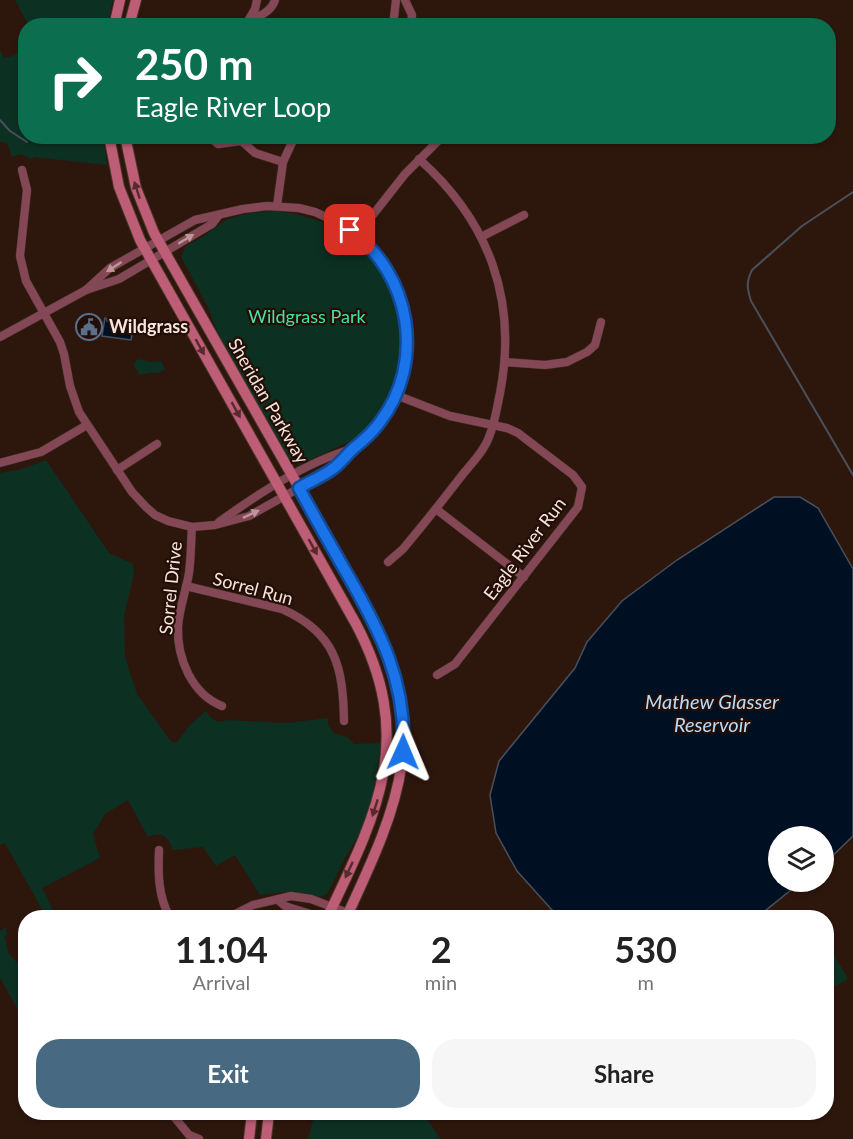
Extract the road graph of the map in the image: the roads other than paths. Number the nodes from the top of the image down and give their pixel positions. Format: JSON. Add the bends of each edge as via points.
{"nodes":[{"id":1,"x":120,"y":0,"type":"edge"},
{"id":2,"x":136,"y":0,"type":"edge"},
{"id":3,"x":257,"y":0,"type":"edge"},
{"id":4,"x":275,"y":0,"type":"edge"},
{"id":5,"x":396,"y":0,"type":"edge"},
{"id":6,"x":405,"y":0,"type":"edge"},
{"id":7,"x":116,"y":18,"type":"edge"},
{"id":8,"x":131,"y":18,"type":"edge"},
{"id":9,"x":249,"y":18,"type":"edge"},
{"id":10,"x":256,"y":18,"type":"edge"},
{"id":11,"x":394,"y":18,"type":"edge"},
{"id":12,"x":412,"y":18,"type":"edge"},
{"id":13,"x":111,"y":144,"type":"edge"},
{"id":14,"x":127,"y":144,"type":"edge"},
{"id":15,"x":244,"y":144,"type":"edge"},
{"id":16,"x":291,"y":144,"type":"edge"},
{"id":17,"x":435,"y":144,"type":"edge"},
{"id":18,"x":419,"y":159,"type":"junction"},
{"id":19,"x":283,"y":162,"type":"junction"},
{"id":20,"x":22,"y":170,"type":"dead end"},
{"id":21,"x":277,"y":206,"type":"junction"},
{"id":22,"x":219,"y":215,"type":"junction"},
{"id":23,"x":524,"y":215,"type":"dead end"},
{"id":24,"x":357,"y":235,"type":"junction"},
{"id":25,"x":481,"y":237,"type":"junction"},
{"id":26,"x":158,"y":241,"type":"junction"},
{"id":27,"x":145,"y":249,"type":"junction"},
{"id":28,"x":164,"y":252,"type":"junction"},
{"id":29,"x":151,"y":260,"type":"junction"},
{"id":30,"x":86,"y":290,"type":"junction"},
{"id":31,"x":44,"y":313,"type":"junction"},
{"id":32,"x":601,"y":322,"type":"dead end"},
{"id":33,"x":0,"y":338,"type":"edge"},
{"id":34,"x":505,"y":362,"type":"junction"},
{"id":35,"x":396,"y":395,"type":"junction"},
{"id":36,"x":87,"y":424,"type":"junction"},
{"id":37,"x":493,"y":425,"type":"junction"},
{"id":38,"x":157,"y":444,"type":"dead end"},
{"id":39,"x":354,"y":448,"type":"junction"},
{"id":40,"x":0,"y":463,"type":"edge"},
{"id":41,"x":117,"y":470,"type":"junction"},
{"id":42,"x":292,"y":476,"type":"junction"},
{"id":43,"x":278,"y":484,"type":"junction"},
{"id":44,"x":299,"y":488,"type":"junction"},
{"id":45,"x":284,"y":496,"type":"junction"},
{"id":46,"x":436,"y":509,"type":"junction"},
{"id":47,"x":215,"y":525,"type":"junction"},
{"id":48,"x":192,"y":527,"type":"junction"},
{"id":49,"x":388,"y":562,"type":"dead end"},
{"id":50,"x":524,"y":577,"type":"junction"},
{"id":51,"x":186,"y":586,"type":"junction"},
{"id":52,"x":437,"y":675,"type":"dead end"},
{"id":53,"x":222,"y":706,"type":"dead end"},
{"id":54,"x":344,"y":722,"type":"dead end"},
{"id":55,"x":159,"y":850,"type":"dead end"},
{"id":56,"x":278,"y":900,"type":"junction"},
{"id":57,"x":333,"y":906,"type":"junction"},
{"id":58,"x":166,"y":910,"type":"edge"},
{"id":59,"x":243,"y":910,"type":"edge"},
{"id":60,"x":298,"y":910,"type":"edge"},
{"id":61,"x":330,"y":910,"type":"edge"},
{"id":62,"x":339,"y":910,"type":"edge"},
{"id":63,"x":350,"y":910,"type":"edge"},
{"id":64,"x":177,"y":1120,"type":"edge"},
{"id":65,"x":251,"y":1120,"type":"edge"},
{"id":66,"x":268,"y":1120,"type":"edge"},
{"id":67,"x":199,"y":1139,"type":"edge"},
{"id":68,"x":249,"y":1139,"type":"edge"},
{"id":69,"x":266,"y":1139,"type":"edge"}],
"edges":[{"from":1,"to":7,"type":"main road"},
{"from":2,"to":8,"type":"main road"},
{"from":3,"to":9,"type":"street"},
{"from":4,"to":10,"type":"street","via":[[268,11]]},
{"from":5,"to":11,"type":"street"},
{"from":6,"to":12,"type":"street"},
{"from":13,"to":27,"type":"main road","name":"Sheridan Parkway","via":[[119,187]]},
{"from":26,"to":14,"type":"main road","name":"Sheridan Parkway","one_way":true,"via":[[136,188]]},
{"from":15,"to":19,"type":"street","via":[[255,153]]},
{"from":16,"to":19,"type":"street"},
{"from":17,"to":18,"type":"street"},
{"from":18,"to":24,"type":"street"},
{"from":18,"to":25,"type":"street","via":[[459,201]]},
{"from":19,"to":21,"type":"street"},
{"from":20,"to":31,"type":"street","via":[[27,190],[20,256],[26,281]]},
{"from":21,"to":22,"type":"street","via":[[257,206]]},
{"from":21,"to":24,"type":"street","via":[[315,212]]},
{"from":22,"to":26,"type":"street","via":[[195,220]]},
{"from":28,"to":22,"type":"street","one_way":true,"via":[[212,224]]},
{"from":23,"to":25,"type":"street"},
{"from":24,"to":35,"type":"street","via":[[386,268],[403,307],[407,351]]},
{"from":25,"to":34,"type":"street","via":[[502,297]]},
{"from":26,"to":27,"type":"street"},
{"from":26,"to":28,"type":"main road","name":"Sheridan Parkway"},
{"from":27,"to":29,"type":"main road","name":"Sheridan Parkway"},
{"from":27,"to":30,"type":"street","one_way":true,"via":[[110,268]]},
{"from":28,"to":29,"type":"street"},
{"from":28,"to":42,"type":"main road","name":"Sheridan Parkway"},
{"from":29,"to":30,"type":"street","via":[[119,279]]},
{"from":29,"to":43,"type":"main road","name":"Sheridan Parkway","one_way":true},
{"from":30,"to":31,"type":"street"},
{"from":31,"to":33,"type":"street"},
{"from":31,"to":36,"type":"street","via":[[60,342],[74,400]]},
{"from":32,"to":34,"type":"street","via":[[595,345],[578,358],[556,365]]},
{"from":34,"to":37,"type":"street"},
{"from":35,"to":37,"type":"street","name":"Eagle River Run","via":[[450,416]]},
{"from":35,"to":39,"type":"street","via":[[381,421]]},
{"from":36,"to":40,"type":"street","via":[[41,452]]},
{"from":36,"to":41,"type":"street"},
{"from":37,"to":46,"type":"street","via":[[484,447]]},
{"from":37,"to":50,"type":"street","name":"Eagle River Run","via":[[528,438],[582,487],[578,507]]},
{"from":38,"to":41,"type":"street"},
{"from":39,"to":42,"type":"street","via":[[328,455]]},
{"from":39,"to":44,"type":"street","via":[[333,469]]},
{"from":41,"to":48,"type":"street","via":[[150,511]]},
{"from":42,"to":43,"type":"street"},
{"from":42,"to":44,"type":"main road","name":"Sheridan Parkway"},
{"from":43,"to":45,"type":"main road","name":"Sheridan Parkway"},
{"from":43,"to":47,"type":"street"},
{"from":44,"to":45,"type":"street"},
{"from":44,"to":63,"type":"main road","name":"Sheridan Parkway","via":[[383,639],[402,709],[402,762],[393,807]]},
{"from":47,"to":45,"type":"street","one_way":true,"via":[[249,516]]},
{"from":45,"to":57,"type":"main road","name":"Sheridan Parkway","one_way":true,"via":[[365,640],[385,710],[386,760],[380,795]]},
{"from":46,"to":49,"type":"street"},
{"from":46,"to":50,"type":"street"},
{"from":47,"to":48,"type":"street"},
{"from":48,"to":51,"type":"street","name":"Sorrel Drive"},
{"from":50,"to":52,"type":"street","name":"Eagle River Run","via":[[455,664]]},
{"from":51,"to":53,"type":"street","name":"Sorrel Drive","via":[[178,626],[181,654],[201,692]]},
{"from":51,"to":54,"type":"street","name":"Sorrel Run","via":[[282,609],[316,630],[332,651],[341,675]]},
{"from":55,"to":58,"type":"street","via":[[159,886]]},
{"from":56,"to":57,"type":"street","via":[[291,896]]},
{"from":56,"to":59,"type":"street"},
{"from":56,"to":60,"type":"street"},
{"from":57,"to":61,"type":"main road","name":"Sheridan Parkway"},
{"from":57,"to":62,"type":"street"},
{"from":64,"to":67,"type":"street","via":[[189,1135]]},
{"from":65,"to":68,"type":"main road"},
{"from":66,"to":69,"type":"main road"}]}
